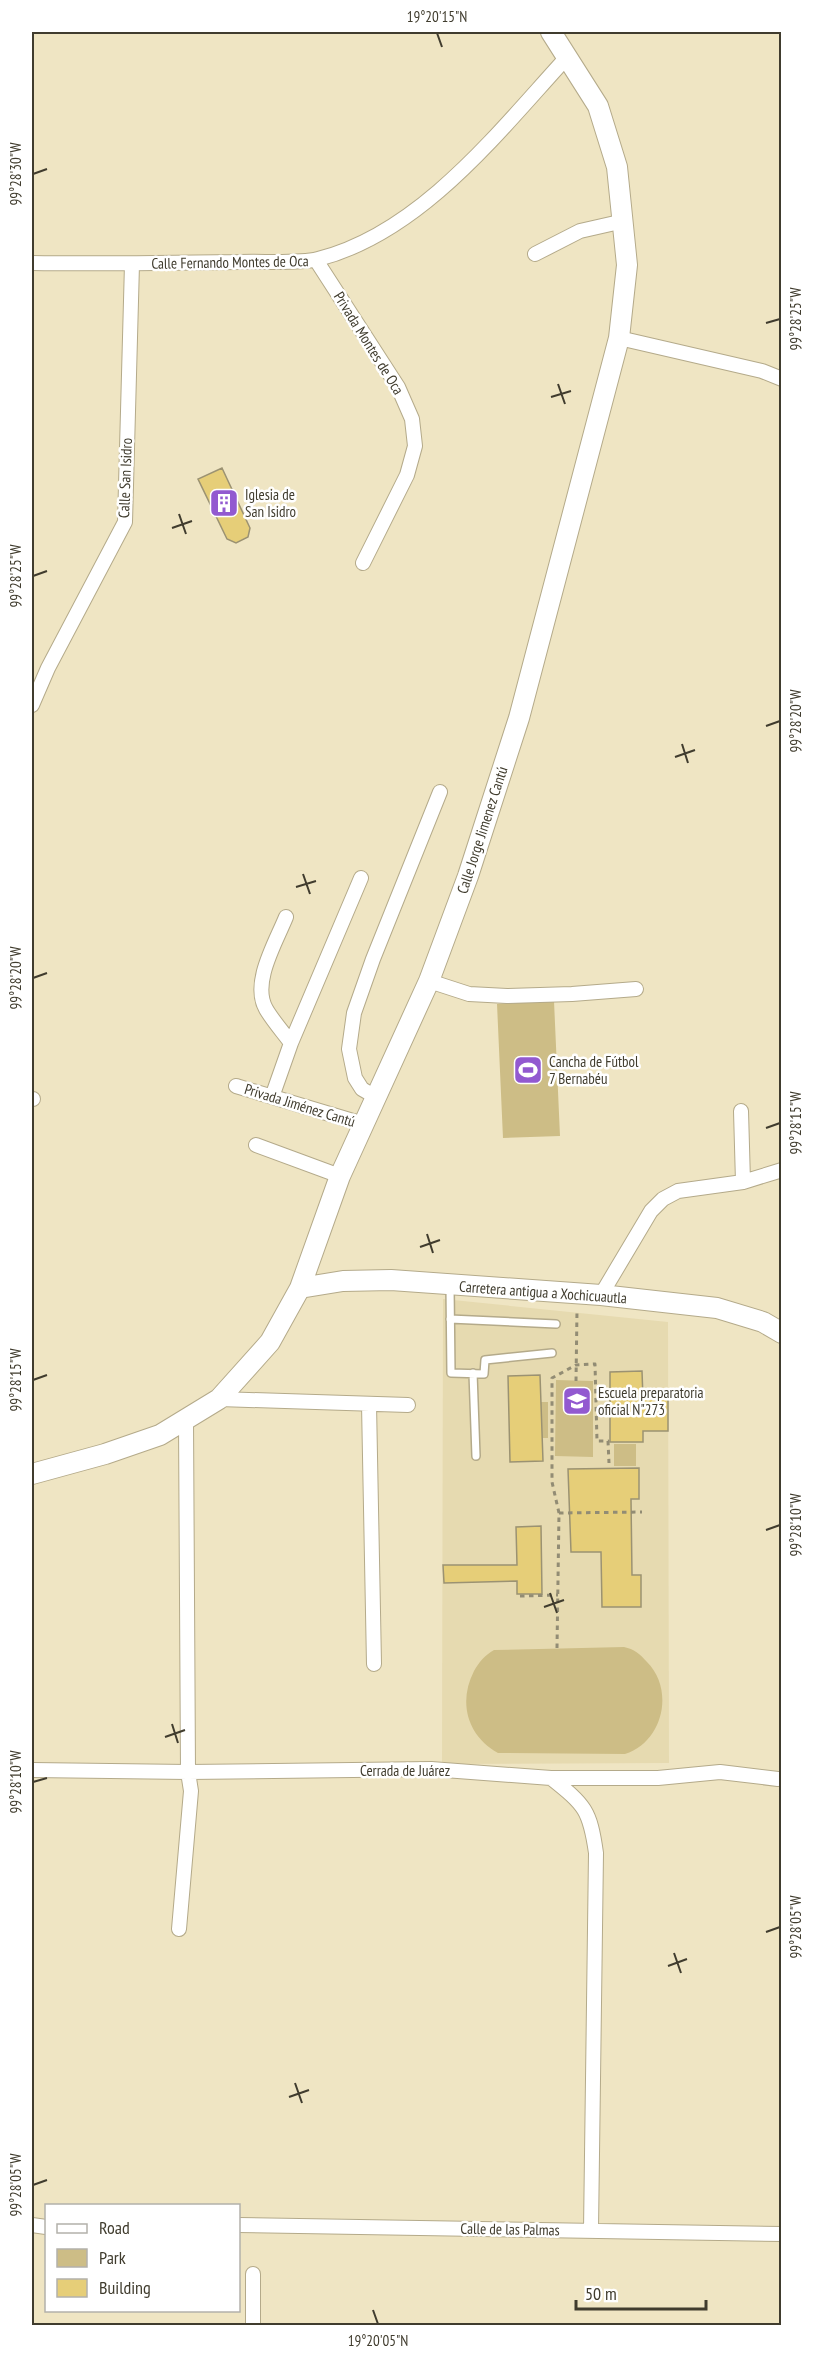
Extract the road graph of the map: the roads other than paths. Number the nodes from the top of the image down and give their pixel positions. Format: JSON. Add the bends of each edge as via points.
{"nodes":[{"id":1,"x":551,"y":32,"type":"edge"},
{"id":2,"x":568,"y":56,"type":"junction"},
{"id":3,"x":624,"y":221,"type":"junction"},
{"id":4,"x":535,"y":255,"type":"dead end"},
{"id":5,"x":316,"y":260,"type":"junction"},
{"id":6,"x":32,"y":263,"type":"edge"},
{"id":7,"x":132,"y":264,"type":"junction"},
{"id":8,"x":619,"y":338,"type":"junction"},
{"id":9,"x":782,"y":379,"type":"edge"},
{"id":10,"x":363,"y":563,"type":"dead end"},
{"id":11,"x":32,"y":705,"type":"edge"},
{"id":12,"x":440,"y":792,"type":"dead end"},
{"id":13,"x":361,"y":878,"type":"dead end"},
{"id":14,"x":286,"y":917,"type":"dead end"},
{"id":15,"x":429,"y":981,"type":"junction"},
{"id":16,"x":636,"y":989,"type":"dead end"},
{"id":17,"x":291,"y":1043,"type":"junction"},
{"id":18,"x":236,"y":1086,"type":"dead end"},
{"id":19,"x":272,"y":1097,"type":"junction"},
{"id":20,"x":376,"y":1097,"type":"junction"},
{"id":21,"x":741,"y":1111,"type":"dead end"},
{"id":22,"x":363,"y":1124,"type":"junction"},
{"id":23,"x":256,"y":1145,"type":"dead end"},
{"id":24,"x":782,"y":1170,"type":"edge"},
{"id":25,"x":340,"y":1176,"type":"junction"},
{"id":26,"x":743,"y":1182,"type":"junction"},
{"id":27,"x":450,"y":1285,"type":"junction"},
{"id":28,"x":300,"y":1288,"type":"junction"},
{"id":29,"x":601,"y":1295,"type":"junction"},
{"id":30,"x":450,"y":1319,"type":"junction"},
{"id":31,"x":556,"y":1323,"type":"dead end"},
{"id":32,"x":782,"y":1333,"type":"edge"},
{"id":33,"x":552,"y":1353,"type":"dead end"},
{"id":34,"x":472,"y":1374,"type":"junction"},
{"id":35,"x":219,"y":1399,"type":"junction"},
{"id":36,"x":369,"y":1404,"type":"junction"},
{"id":37,"x":408,"y":1406,"type":"dead end"},
{"id":38,"x":186,"y":1420,"type":"junction"},
{"id":39,"x":476,"y":1456,"type":"dead end"},
{"id":40,"x":32,"y":1474,"type":"edge"},
{"id":41,"x":374,"y":1664,"type":"dead end"},
{"id":42,"x":32,"y":1770,"type":"edge"},
{"id":43,"x":188,"y":1772,"type":"junction"},
{"id":44,"x":551,"y":1778,"type":"junction"},
{"id":45,"x":778,"y":1779,"type":"dead end"},
{"id":46,"x":179,"y":1929,"type":"dead end"},
{"id":47,"x":240,"y":2225,"type":"edge"},
{"id":48,"x":591,"y":2230,"type":"junction"},
{"id":49,"x":782,"y":2234,"type":"edge"},
{"id":50,"x":253,"y":2274,"type":"dead end"},
{"id":51,"x":253,"y":2325,"type":"edge"}],
"edges":[{"from":1,"to":2,"type":"street","name":"Calle Jorge Jimenez Cantú"},
{"from":2,"to":3,"type":"street","name":"Calle Jorge Jimenez Cantú","via":[[598,106],[617,167]]},
{"from":2,"to":5,"type":"street","name":"Calle Fernando Montes de Oca","via":[[427,201],[358,245]]},
{"from":3,"to":4,"type":"street","via":[[580,231]]},
{"from":3,"to":8,"type":"street","name":"Calle Jorge Jimenez Cantú","via":[[627,265]]},
{"from":5,"to":7,"type":"street","name":"Calle Fernando Montes de Oca"},
{"from":5,"to":10,"type":"street","name":"Privada Montes de Oca","via":[[398,387],[412,419],[415,446],[407,475]]},
{"from":6,"to":7,"type":"street","name":"Calle Fernando Montes de Oca"},
{"from":7,"to":11,"type":"street","name":"Calle San Isidro","via":[[125,522]]},
{"from":8,"to":9,"type":"street"},
{"from":8,"to":15,"type":"street","name":"Calle Jorge Jimenez Cantú","via":[[519,718]]},
{"from":12,"to":20,"type":"street","via":[[354,1012],[349,1049],[356,1078],[362,1089]]},
{"from":13,"to":17,"type":"street"},
{"from":14,"to":17,"type":"street","via":[[262,978],[261,995],[266,1009]]},
{"from":15,"to":16,"type":"street","via":[[469,994],[507,996]]},
{"from":15,"to":20,"type":"street","name":"Calle Jorge Jimenez Cantú"},
{"from":17,"to":19,"type":"street"},
{"from":18,"to":19,"type":"street","name":"Privada Jiménez Cantú"},
{"from":19,"to":22,"type":"street","name":"Privada Jiménez Cantú"},
{"from":20,"to":22,"type":"street","name":"Calle Jorge Jimenez Cantú"},
{"from":21,"to":26,"type":"street"},
{"from":22,"to":25,"type":"street","name":"Calle Jorge Jimenez Cantú"},
{"from":23,"to":25,"type":"street"},
{"from":24,"to":26,"type":"street"},
{"from":25,"to":28,"type":"street","name":"Calle Jorge Jimenez Cantú"},
{"from":26,"to":29,"type":"street","via":[[678,1191],[663,1199],[651,1211]]},
{"from":27,"to":28,"type":"street","name":"Carretera antigua a Xochicuautla","via":[[391,1280],[343,1281]]},
{"from":27,"to":29,"type":"street","name":"Carretera antigua a Xochicuautla"},
{"from":27,"to":30,"type":"lane"},
{"from":28,"to":35,"type":"street","name":"Calle Jorge Jimenez Cantú","via":[[270,1342]]},
{"from":29,"to":32,"type":"street","name":"Carretera antigua a Xochicuautla","via":[[717,1308],[763,1322]]},
{"from":30,"to":31,"type":"lane"},
{"from":30,"to":34,"type":"lane","via":[[451,1373]]},
{"from":33,"to":34,"type":"lane","via":[[485,1360],[484,1374]]},
{"from":34,"to":39,"type":"lane"},
{"from":35,"to":36,"type":"street"},
{"from":35,"to":38,"type":"street","name":"Calle Jorge Jimenez Cantú"},
{"from":36,"to":37,"type":"street"},
{"from":36,"to":41,"type":"street"},
{"from":38,"to":40,"type":"street","name":"Calle Jorge Jimenez Cantú","via":[[149,1438]]},
{"from":38,"to":43,"type":"street"},
{"from":42,"to":43,"type":"street","name":"Cerrada de Juárez"},
{"from":43,"to":44,"type":"street","name":"Cerrada de Juárez","via":[[431,1768]]},
{"from":43,"to":46,"type":"street","via":[[191,1791]]},
{"from":44,"to":45,"type":"street","name":"Cerrada de Juárez","via":[[658,1778],[720,1772]]},
{"from":44,"to":48,"type":"street","via":[[579,1800],[592,1824],[596,1853]]},
{"from":47,"to":48,"type":"street","name":"Calle de las Palmas"},
{"from":48,"to":49,"type":"street","name":"Calle de las Palmas"},
{"from":50,"to":51,"type":"street"}]}
